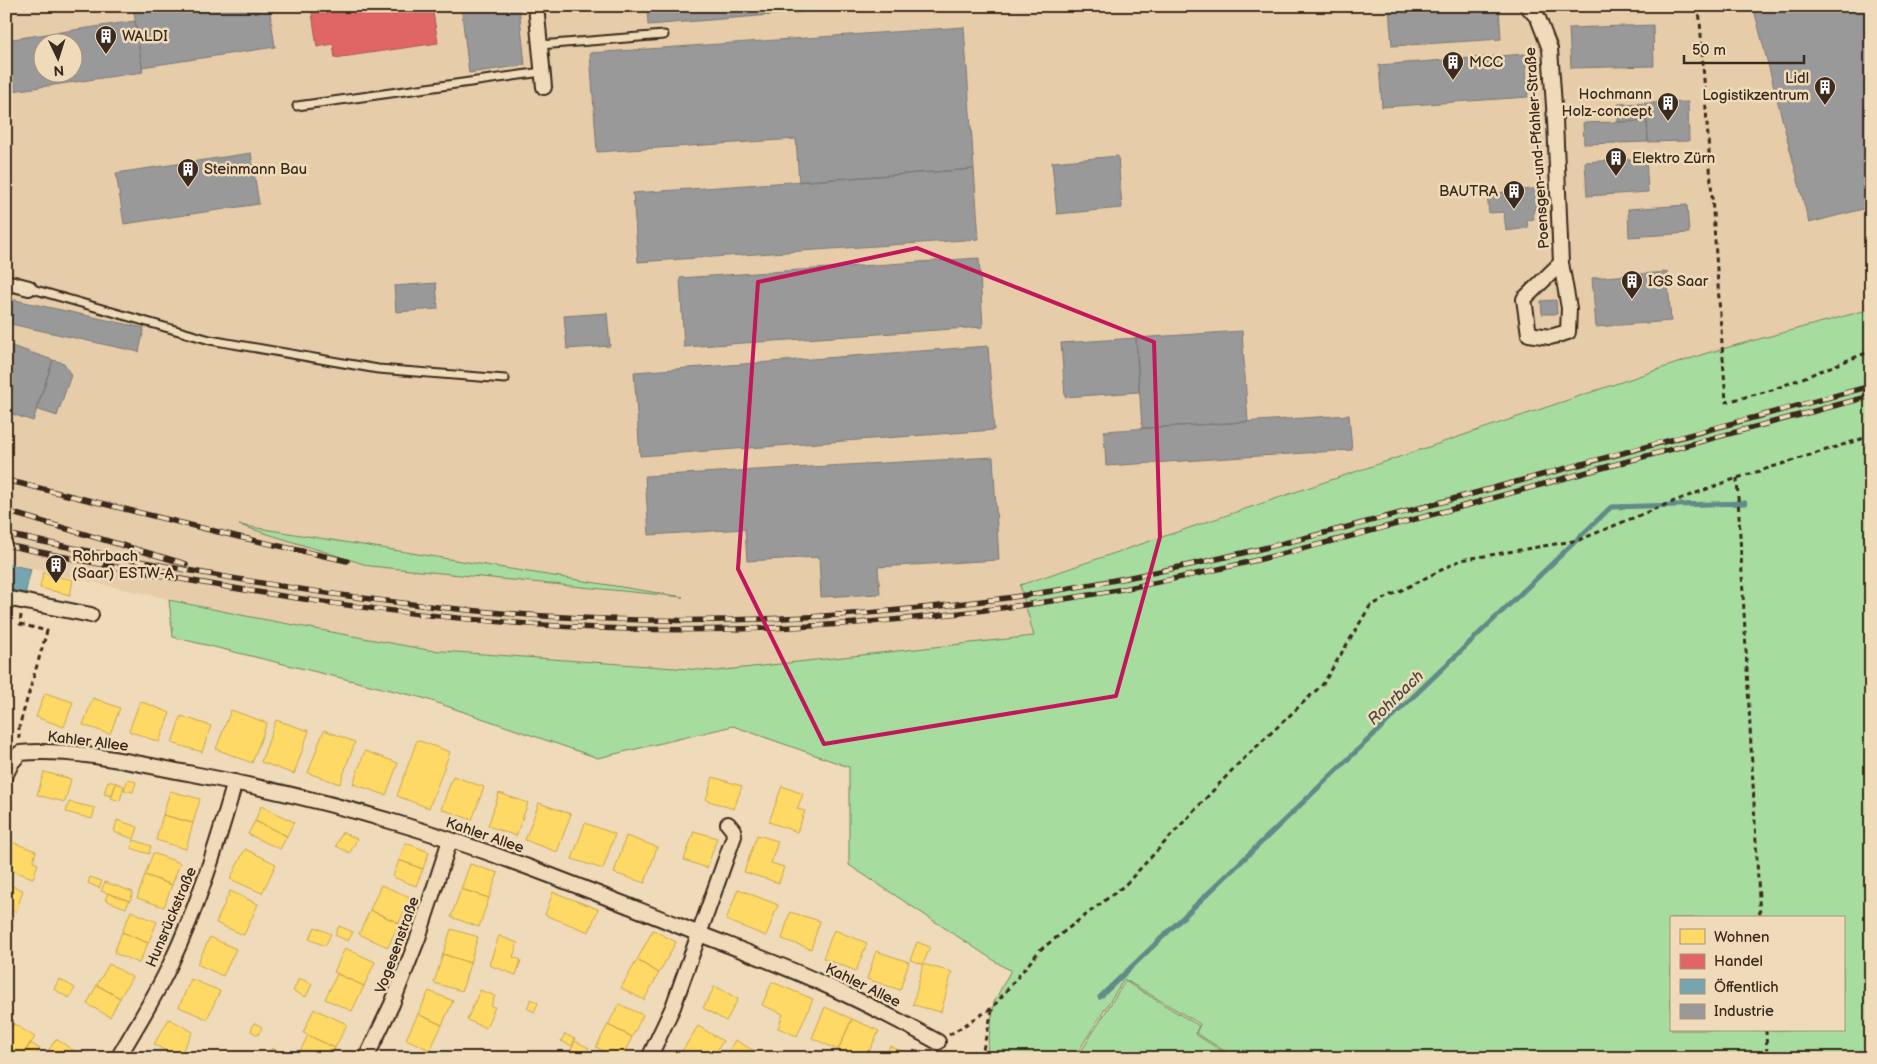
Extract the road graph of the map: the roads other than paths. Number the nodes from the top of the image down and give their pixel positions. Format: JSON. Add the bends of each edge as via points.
{"nodes":[{"id":1,"x":536,"y":6,"type":"edge"},
{"id":2,"x":1527,"y":6,"type":"edge"},
{"id":3,"x":664,"y":35,"type":"dead end"},
{"id":4,"x":540,"y":45,"type":"junction"},
{"id":5,"x":542,"y":72,"type":"junction"},
{"id":6,"x":544,"y":87,"type":"dead end"},
{"id":7,"x":297,"y":106,"type":"dead end"},
{"id":8,"x":1562,"y":263,"type":"junction"},
{"id":9,"x":6,"y":282,"type":"edge"},
{"id":10,"x":28,"y":288,"type":"joint"},
{"id":11,"x":505,"y":379,"type":"dead end"},
{"id":12,"x":6,"y":598,"type":"edge"},
{"id":13,"x":91,"y":615,"type":"dead end"},
{"id":14,"x":6,"y":774,"type":"edge"},
{"id":15,"x":235,"y":782,"type":"junction"},
{"id":16,"x":728,"y":824,"type":"dead end"},
{"id":17,"x":450,"y":840,"type":"junction"},
{"id":18,"x":699,"y":934,"type":"junction"},
{"id":19,"x":938,"y":1042,"type":"road end"},
{"id":20,"x":118,"y":1058,"type":"edge"},
{"id":21,"x":366,"y":1058,"type":"edge"},
{"id":22,"x":649,"y":1058,"type":"edge"}],
"edges":[{"from":1,"to":4,"type":"street"},
{"from":2,"to":8,"type":"street","name":"Poensgen-und-Pfahler-Straße","via":[[1538,18],[1550,49]]},
{"from":3,"to":4,"type":"lane"},
{"from":4,"to":5,"type":"street"},
{"from":5,"to":6,"type":"street"},
{"from":5,"to":7,"type":"lane"},
{"from":8,"to":8,"type":"street","name":"Poensgen-und-Pfahler-Straße","via":[[1569,308],[1568,332],[1550,338],[1529,334],[1524,299]]},
{"from":9,"to":10,"type":"street"},
{"from":10,"to":11,"type":"lane","via":[[210,340],[378,369]]},
{"from":12,"to":13,"type":"street"},
{"from":14,"to":15,"type":"street","name":"Kahler Allee","via":[[20,753],[38,751],[83,755]]},
{"from":15,"to":17,"type":"street","name":"Kahler Allee","via":[[327,803]]},
{"from":15,"to":20,"type":"street","name":"Hunsrückstraße","via":[[205,882],[188,924],[154,996]]},
{"from":16,"to":18,"type":"street","via":[[734,836]]},
{"from":17,"to":18,"type":"street","name":"Kahler Allee"},
{"from":17,"to":21,"type":"street","name":"Vogesenstraße","via":[[418,938]]},
{"from":18,"to":19,"type":"street","name":"Kahler Allee","via":[[820,982]]},
{"from":18,"to":22,"type":"street","via":[[673,1007]]}]}
